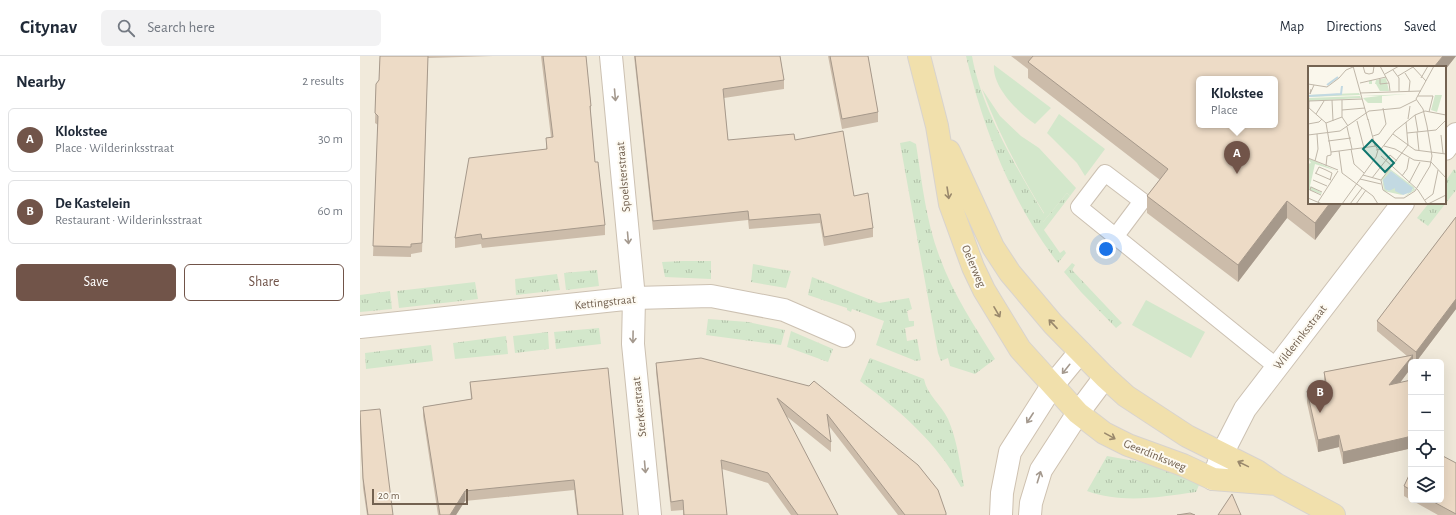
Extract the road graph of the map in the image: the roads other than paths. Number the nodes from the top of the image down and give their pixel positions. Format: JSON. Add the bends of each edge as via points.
{"nodes":[{"id":1,"x":611,"y":56,"type":"edge"},
{"id":2,"x":919,"y":56,"type":"edge"},
{"id":3,"x":937,"y":126,"type":"junction"},
{"id":4,"x":1456,"y":134,"type":"edge"},
{"id":5,"x":1446,"y":148,"type":"edge"},
{"id":6,"x":1402,"y":204,"type":"edge"},
{"id":7,"x":1115,"y":237,"type":"dead end"},
{"id":8,"x":634,"y":298,"type":"junction"},
{"id":9,"x":360,"y":327,"type":"edge"},
{"id":10,"x":844,"y":336,"type":"dead end"},
{"id":11,"x":1080,"y":352,"type":"junction"},
{"id":12,"x":1277,"y":367,"type":"junction"},
{"id":13,"x":1105,"y":377,"type":"junction"},
{"id":14,"x":1052,"y":386,"type":"junction"},
{"id":15,"x":1078,"y":413,"type":"junction"},
{"id":16,"x":1222,"y":454,"type":"junction"},
{"id":17,"x":1213,"y":479,"type":"junction"},
{"id":18,"x":1276,"y":484,"type":"junction"},
{"id":19,"x":650,"y":515,"type":"edge"},
{"id":20,"x":1001,"y":515,"type":"edge"},
{"id":21,"x":1030,"y":515,"type":"edge"},
{"id":22,"x":1334,"y":515,"type":"edge"}],
"edges":[{"from":1,"to":8,"type":"street","name":"Spoelsterstraat","one_way":true},
{"from":2,"to":3,"type":"main road","name":"Oelerweg"},
{"from":11,"to":3,"type":"main road","name":"Oelerweg","one_way":true,"via":[[1028,296],[993,247]]},
{"from":3,"to":14,"type":"main road","name":"Oelerweg","one_way":true,"via":[[950,204],[973,267],[1006,328],[1020,349]]},
{"from":4,"to":5,"type":"street"},
{"from":6,"to":12,"type":"street","name":"Wilderinksstraat"},
{"from":7,"to":12,"type":"lane"},
{"from":8,"to":9,"type":"street","name":"Kettingstraat"},
{"from":8,"to":10,"type":"street","name":"Kettingstraat","via":[[711,296],[784,310]]},
{"from":8,"to":19,"type":"street","name":"Sterkerstraat","one_way":true,"via":[[633,344]]},
{"from":11,"to":13,"type":"main road","name":"Oelerweg"},
{"from":11,"to":14,"type":"street","one_way":true},
{"from":12,"to":16,"type":"street","name":"Wilderinksstraat","via":[[1245,408]]},
{"from":13,"to":15,"type":"street"},
{"from":13,"to":16,"type":"main road","name":"Geerdinksweg","via":[[1145,409],[1187,436]]},
{"from":14,"to":15,"type":"main road","name":"Geerdinksweg"},
{"from":14,"to":20,"type":"street","one_way":true,"via":[[1010,452],[1002,493]]},
{"from":15,"to":17,"type":"main road","name":"Geerdinksweg","one_way":true,"via":[[1128,445]]},
{"from":21,"to":15,"type":"street","one_way":true,"via":[[1041,470]]},
{"from":16,"to":17,"type":"street","name":"Wilderinksstraat"},
{"from":18,"to":16,"type":"main road","name":"Geerdinksweg","one_way":true,"via":[[1257,471]]},
{"from":17,"to":18,"type":"main road","name":"Geerdinksweg"},
{"from":18,"to":22,"type":"main road","name":"Geerdinksweg"}]}
